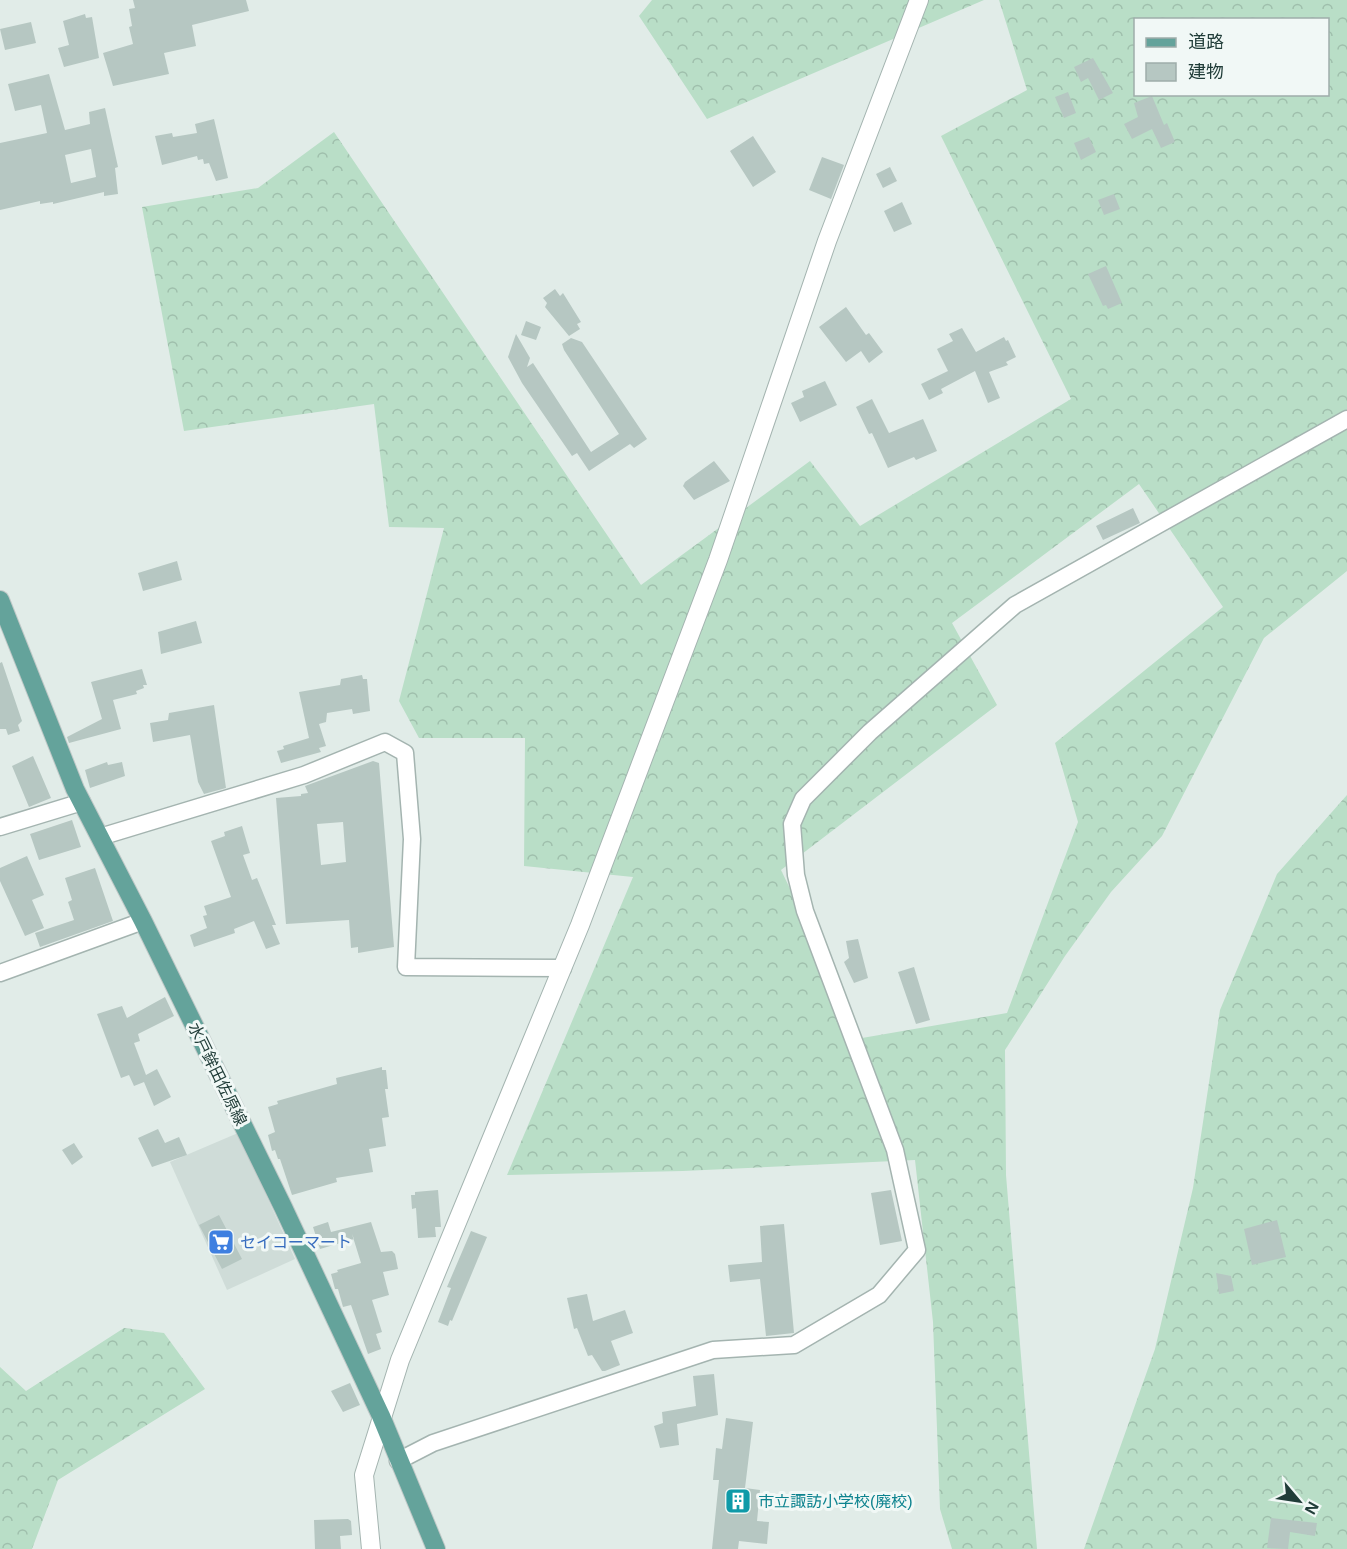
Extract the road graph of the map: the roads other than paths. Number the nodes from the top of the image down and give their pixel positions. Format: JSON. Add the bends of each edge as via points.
{"nodes":[{"id":1,"x":919,"y":0,"type":"edge"},
{"id":2,"x":1347,"y":419,"type":"edge"},
{"id":3,"x":0,"y":600,"type":"edge"},
{"id":4,"x":82,"y":802,"type":"junction"},
{"id":5,"x":0,"y":828,"type":"edge"},
{"id":6,"x":100,"y":837,"type":"junction"},
{"id":7,"x":144,"y":921,"type":"junction"},
{"id":8,"x":563,"y":968,"type":"junction"},
{"id":9,"x":0,"y":973,"type":"edge"},
{"id":10,"x":381,"y":1416,"type":"junction"},
{"id":11,"x":398,"y":1461,"type":"junction"},
{"id":12,"x":371,"y":1549,"type":"edge"},
{"id":13,"x":436,"y":1549,"type":"edge"}],
"edges":[{"from":1,"to":8,"type":"street","via":[[827,241],[718,560]]},
{"from":2,"to":11,"type":"street","via":[[1015,605],[870,732],[803,799],[792,824],[796,875],[805,911],[895,1150],[917,1250],[879,1295],[794,1345],[712,1350],[433,1443]]},
{"from":3,"to":4,"type":"main road","name":"水戸鉾田佐原線"},
{"from":4,"to":5,"type":"street"},
{"from":4,"to":6,"type":"main road","name":"水戸鉾田佐原線"},
{"from":6,"to":7,"type":"main road","name":"水戸鉾田佐原線"},
{"from":6,"to":8,"type":"street","via":[[304,775],[385,742],[405,753],[412,839],[406,967]]},
{"from":7,"to":9,"type":"street"},
{"from":7,"to":10,"type":"main road","name":"水戸鉾田佐原線"},
{"from":8,"to":10,"type":"street","via":[[400,1360]]},
{"from":10,"to":11,"type":"main road","name":"水戸鉾田佐原線"},
{"from":10,"to":12,"type":"street","via":[[364,1475]]},
{"from":11,"to":13,"type":"main road","name":"水戸鉾田佐原線"}]}
